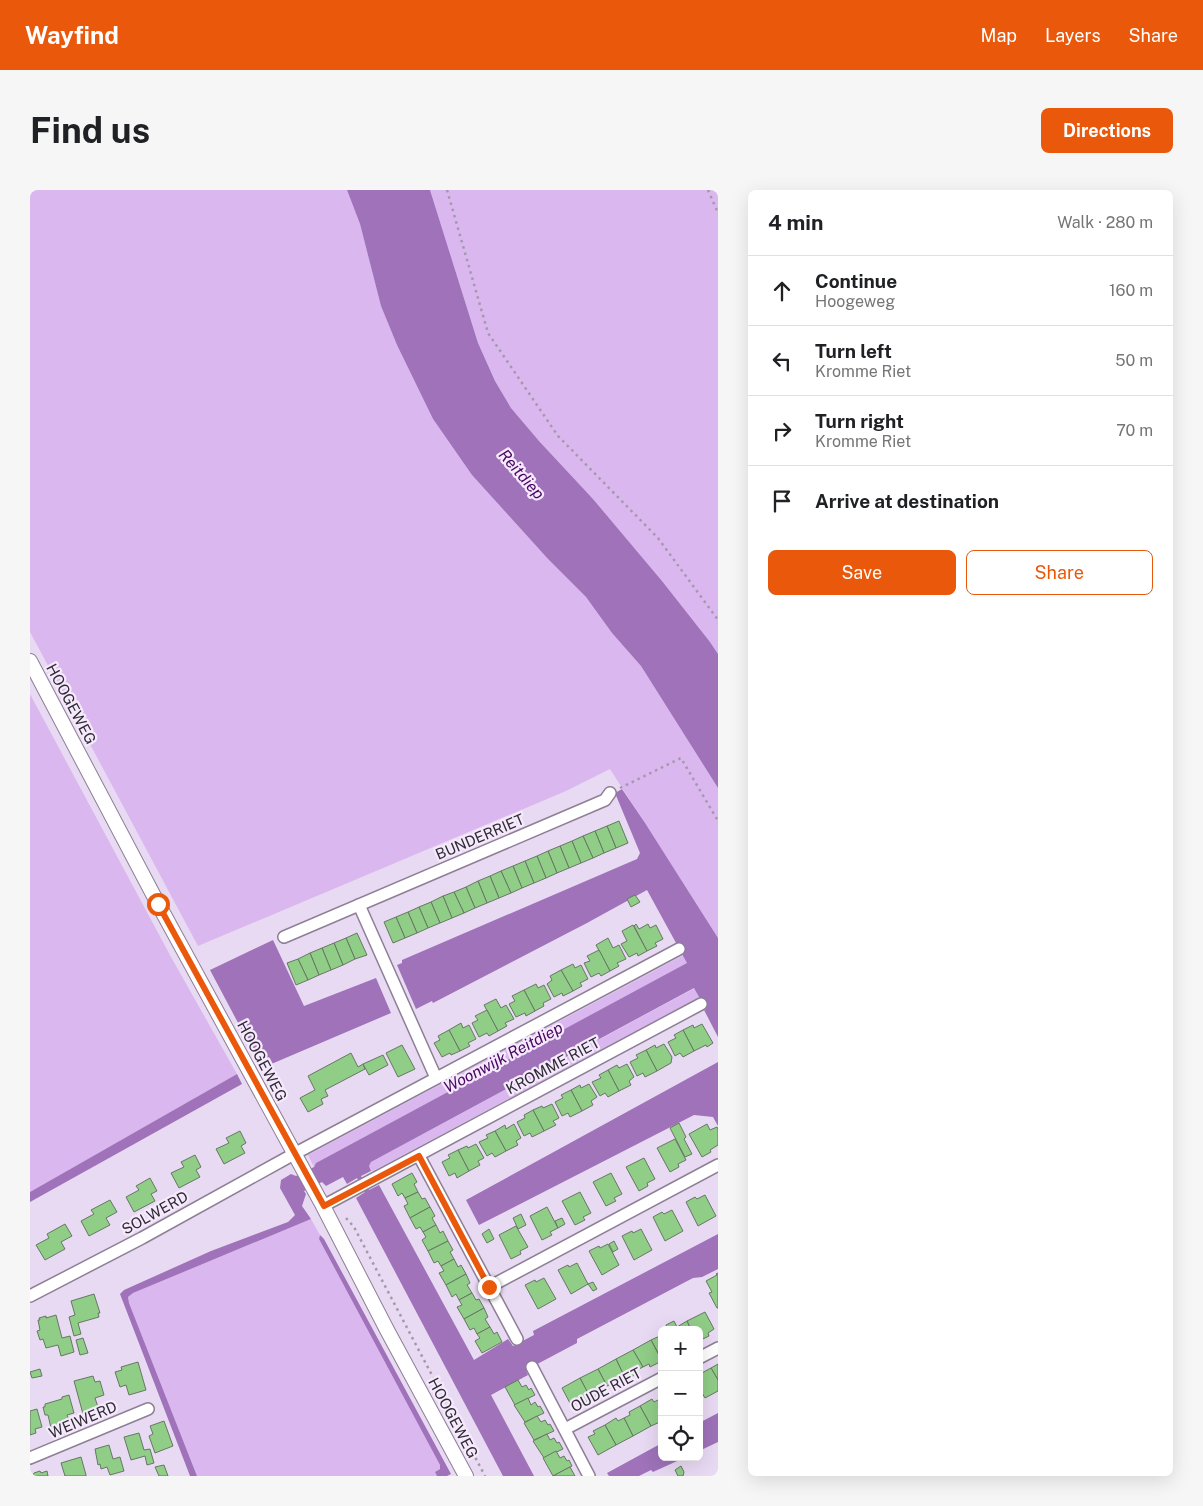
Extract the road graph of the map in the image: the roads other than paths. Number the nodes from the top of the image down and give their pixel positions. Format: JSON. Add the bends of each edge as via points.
{"nodes":[{"id":1,"x":30,"y":661,"type":"edge"},
{"id":2,"x":610,"y":793,"type":"dead end"},
{"id":3,"x":359,"y":904,"type":"junction"},
{"id":4,"x":284,"y":937,"type":"dead end"},
{"id":5,"x":679,"y":949,"type":"dead end"},
{"id":6,"x":700,"y":1004,"type":"dead end"},
{"id":7,"x":436,"y":1078,"type":"junction"},
{"id":8,"x":294,"y":1154,"type":"junction"},
{"id":9,"x":419,"y":1156,"type":"junction"},
{"id":10,"x":718,"y":1165,"type":"edge"},
{"id":11,"x":320,"y":1201,"type":"junction"},
{"id":12,"x":489,"y":1287,"type":"junction"},
{"id":13,"x":30,"y":1296,"type":"edge"},
{"id":14,"x":517,"y":1339,"type":"dead end"},
{"id":15,"x":718,"y":1348,"type":"edge"},
{"id":16,"x":703,"y":1356,"type":"edge"},
{"id":17,"x":532,"y":1367,"type":"dead end"},
{"id":18,"x":658,"y":1380,"type":"edge"},
{"id":19,"x":148,"y":1409,"type":"dead end"},
{"id":20,"x":565,"y":1429,"type":"junction"},
{"id":21,"x":30,"y":1458,"type":"edge"},
{"id":22,"x":466,"y":1476,"type":"edge"},
{"id":23,"x":589,"y":1476,"type":"edge"}],
"edges":[{"from":1,"to":8,"type":"street","name":"HOOGEWEG"},
{"from":2,"to":3,"type":"street","name":"BUNDERRIET","via":[[605,800]]},
{"from":3,"to":4,"type":"street","name":"BUNDERRIET"},
{"from":3,"to":7,"type":"street"},
{"from":5,"to":7,"type":"street"},
{"from":6,"to":9,"type":"street","name":"KROMME RIET"},
{"from":7,"to":8,"type":"street"},
{"from":8,"to":11,"type":"street","name":"HOOGEWEG"},
{"from":8,"to":13,"type":"street","name":"SOLWERD"},
{"from":9,"to":11,"type":"street","name":"KROMME RIET","via":[[344,1194]]},
{"from":9,"to":12,"type":"street"},
{"from":10,"to":12,"type":"street"},
{"from":11,"to":22,"type":"street","name":"HOOGEWEG"},
{"from":12,"to":14,"type":"street"},
{"from":15,"to":16,"type":"street"},
{"from":17,"to":20,"type":"street","name":"OUDE RIET"},
{"from":18,"to":20,"type":"street","name":"OUDE RIET"},
{"from":19,"to":21,"type":"street","name":"WEIWERD"},
{"from":20,"to":23,"type":"street","name":"OUDE RIET"}]}
